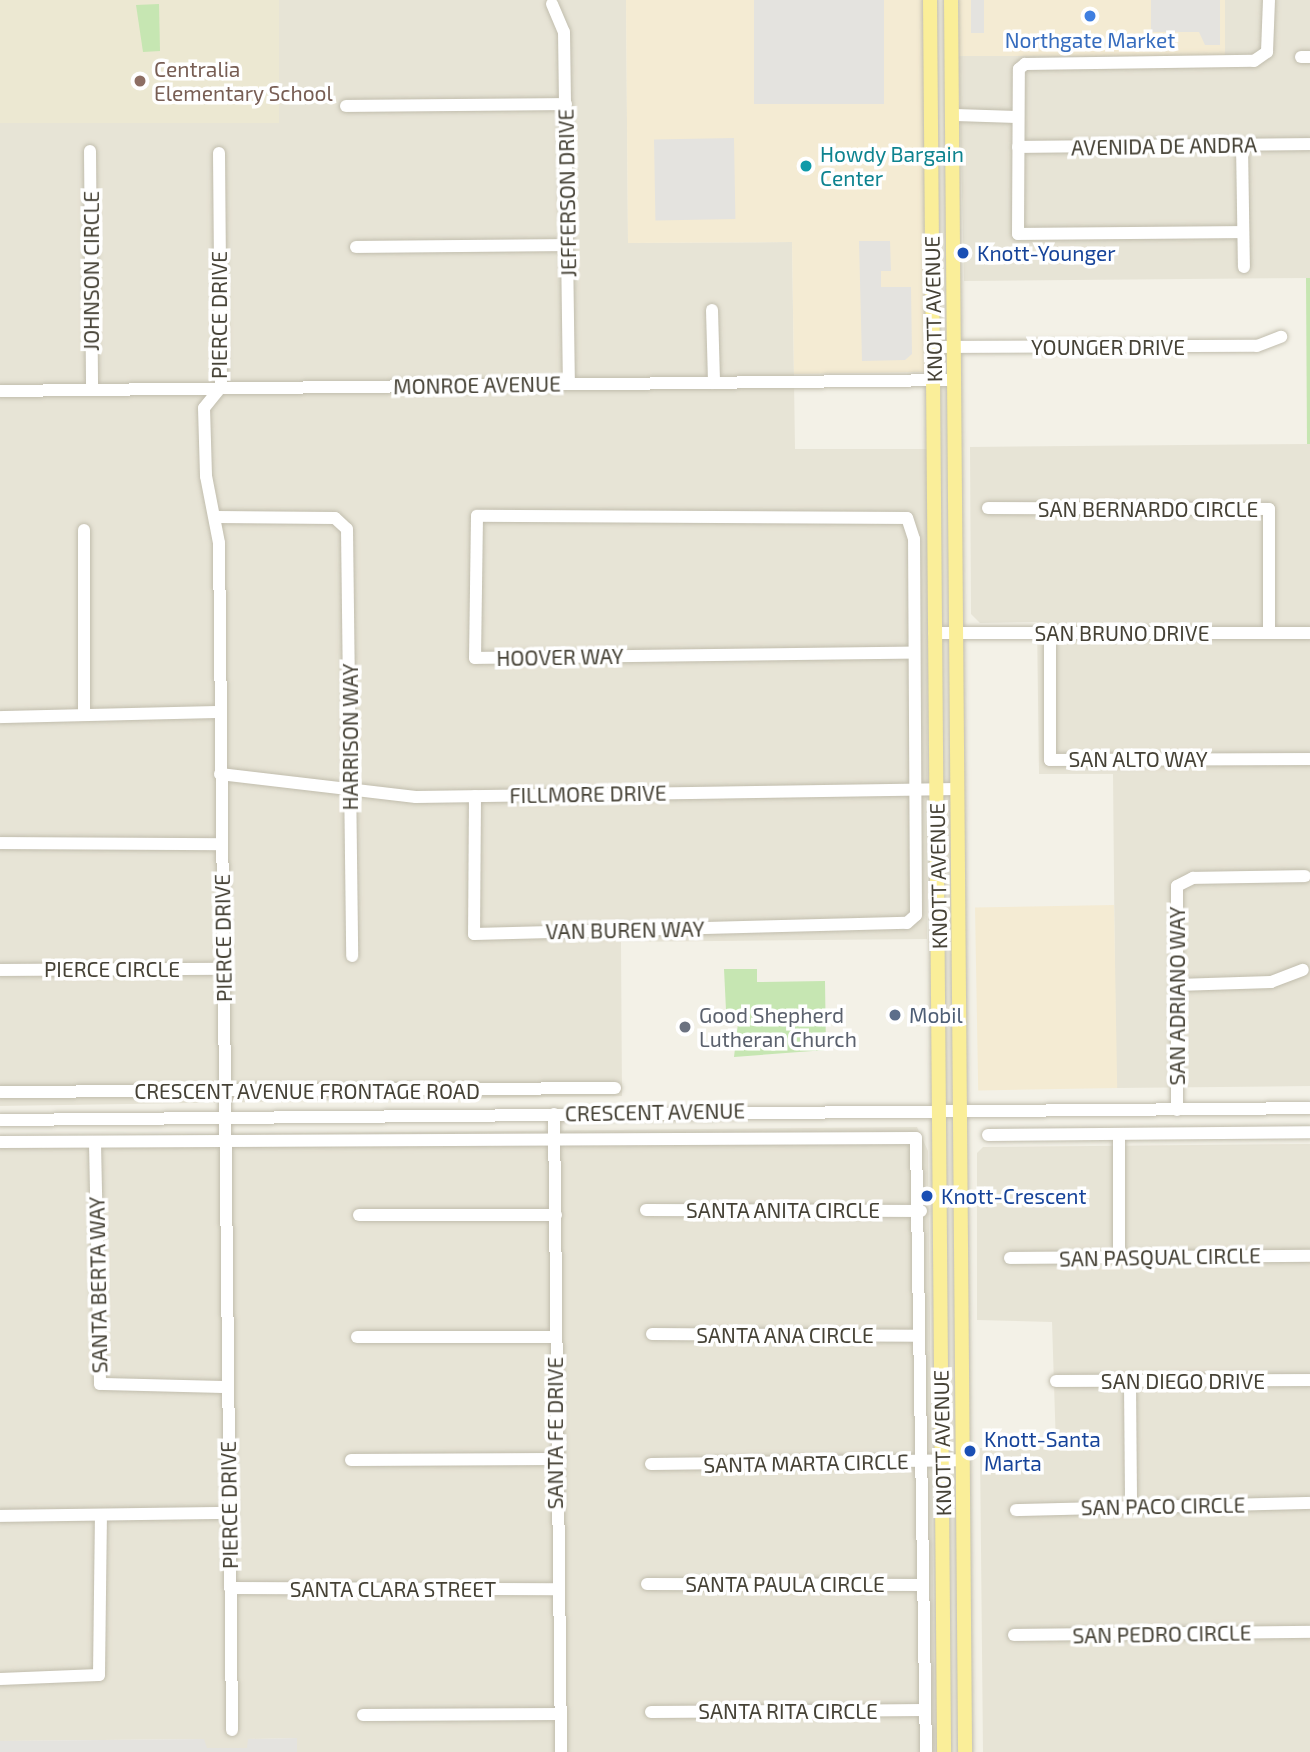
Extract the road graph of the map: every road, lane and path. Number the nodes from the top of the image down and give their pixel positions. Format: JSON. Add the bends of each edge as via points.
{"nodes":[{"id":1,"x":930,"y":0,"type":"edge"},
{"id":2,"x":951,"y":0,"type":"edge"},
{"id":3,"x":1269,"y":0,"type":"edge"},
{"id":4,"x":552,"y":4,"type":"dead end"},
{"id":5,"x":566,"y":104,"type":"junction"},
{"id":6,"x":346,"y":106,"type":"dead end"},
{"id":7,"x":932,"y":115,"type":"junction"},
{"id":8,"x":954,"y":115,"type":"junction"},
{"id":9,"x":1018,"y":117,"type":"junction"},
{"id":10,"x":1310,"y":144,"type":"edge"},
{"id":11,"x":1242,"y":145,"type":"junction"},
{"id":12,"x":1018,"y":148,"type":"junction"},
{"id":13,"x":90,"y":151,"type":"dead end"},
{"id":14,"x":219,"y":153,"type":"dead end"},
{"id":15,"x":1243,"y":232,"type":"junction"},
{"id":16,"x":567,"y":245,"type":"junction"},
{"id":17,"x":356,"y":247,"type":"dead end"},
{"id":18,"x":1244,"y":267,"type":"dead end"},
{"id":19,"x":712,"y":310,"type":"dead end"},
{"id":20,"x":1281,"y":337,"type":"dead end"},
{"id":21,"x":933,"y":347,"type":"junction"},
{"id":22,"x":954,"y":347,"type":"junction"},
{"id":23,"x":954,"y":380,"type":"junction"},
{"id":24,"x":934,"y":381,"type":"junction"},
{"id":25,"x":715,"y":383,"type":"junction"},
{"id":26,"x":569,"y":384,"type":"junction"},
{"id":27,"x":220,"y":387,"type":"junction"},
{"id":28,"x":92,"y":390,"type":"junction"},
{"id":29,"x":0,"y":391,"type":"edge"},
{"id":30,"x":988,"y":508,"type":"dead end"},
{"id":31,"x":216,"y":517,"type":"junction"},
{"id":32,"x":84,"y":530,"type":"dead end"},
{"id":33,"x":1050,"y":633,"type":"junction"},
{"id":34,"x":1269,"y":633,"type":"junction"},
{"id":35,"x":1310,"y":633,"type":"edge"},
{"id":36,"x":934,"y":634,"type":"junction"},
{"id":37,"x":956,"y":634,"type":"junction"},
{"id":38,"x":913,"y":653,"type":"junction"},
{"id":39,"x":221,"y":712,"type":"junction"},
{"id":40,"x":83,"y":715,"type":"junction"},
{"id":41,"x":0,"y":717,"type":"edge"},
{"id":42,"x":1310,"y":759,"type":"edge"},
{"id":43,"x":220,"y":774,"type":"junction"},
{"id":44,"x":350,"y":787,"type":"junction"},
{"id":45,"x":916,"y":789,"type":"junction"},
{"id":46,"x":936,"y":789,"type":"junction"},
{"id":47,"x":957,"y":789,"type":"junction"},
{"id":48,"x":475,"y":796,"type":"junction"},
{"id":49,"x":0,"y":843,"type":"edge"},
{"id":50,"x":222,"y":844,"type":"junction"},
{"id":51,"x":1305,"y":876,"type":"dead end"},
{"id":52,"x":939,"y":916,"type":"junction"},
{"id":53,"x":960,"y":916,"type":"junction"},
{"id":54,"x":352,"y":956,"type":"dead end"},
{"id":55,"x":223,"y":969,"type":"junction"},
{"id":56,"x":0,"y":970,"type":"edge"},
{"id":57,"x":1303,"y":970,"type":"dead end"},
{"id":58,"x":1177,"y":985,"type":"junction"},
{"id":59,"x":615,"y":1088,"type":"dead end"},
{"id":60,"x":0,"y":1092,"type":"edge"},
{"id":61,"x":223,"y":1092,"type":"junction"},
{"id":62,"x":943,"y":1107,"type":"junction"},
{"id":63,"x":964,"y":1107,"type":"junction"},
{"id":64,"x":1310,"y":1108,"type":"edge"},
{"id":65,"x":1177,"y":1110,"type":"junction"},
{"id":66,"x":554,"y":1114,"type":"junction"},
{"id":67,"x":223,"y":1116,"type":"junction"},
{"id":68,"x":0,"y":1120,"type":"edge"},
{"id":69,"x":1310,"y":1132,"type":"edge"},
{"id":70,"x":1119,"y":1134,"type":"junction"},
{"id":71,"x":988,"y":1135,"type":"dead end"},
{"id":72,"x":555,"y":1138,"type":"junction"},
{"id":73,"x":224,"y":1141,"type":"junction"},
{"id":74,"x":0,"y":1142,"type":"edge"},
{"id":75,"x":95,"y":1143,"type":"junction"},
{"id":76,"x":646,"y":1210,"type":"dead end"},
{"id":77,"x":920,"y":1211,"type":"junction"},
{"id":78,"x":359,"y":1214,"type":"dead end"},
{"id":79,"x":556,"y":1215,"type":"junction"},
{"id":80,"x":1310,"y":1255,"type":"edge"},
{"id":81,"x":1119,"y":1257,"type":"junction"},
{"id":82,"x":1010,"y":1258,"type":"dead end"},
{"id":83,"x":652,"y":1334,"type":"dead end"},
{"id":84,"x":919,"y":1336,"type":"junction"},
{"id":85,"x":357,"y":1337,"type":"dead end"},
{"id":86,"x":555,"y":1337,"type":"junction"},
{"id":87,"x":1310,"y":1380,"type":"edge"},
{"id":88,"x":1056,"y":1381,"type":"dead end"},
{"id":89,"x":1130,"y":1383,"type":"junction"},
{"id":90,"x":227,"y":1387,"type":"junction"},
{"id":91,"x":351,"y":1460,"type":"dead end"},
{"id":92,"x":554,"y":1460,"type":"junction"},
{"id":93,"x":942,"y":1460,"type":"junction"},
{"id":94,"x":962,"y":1460,"type":"junction"},
{"id":95,"x":921,"y":1461,"type":"junction"},
{"id":96,"x":651,"y":1464,"type":"dead end"},
{"id":97,"x":1310,"y":1503,"type":"edge"},
{"id":98,"x":1131,"y":1506,"type":"junction"},
{"id":99,"x":1016,"y":1510,"type":"dead end"},
{"id":100,"x":228,"y":1513,"type":"junction"},
{"id":101,"x":101,"y":1515,"type":"junction"},
{"id":102,"x":0,"y":1516,"type":"edge"},
{"id":103,"x":647,"y":1584,"type":"dead end"},
{"id":104,"x":923,"y":1585,"type":"junction"},
{"id":105,"x":230,"y":1588,"type":"junction"},
{"id":106,"x":557,"y":1589,"type":"junction"},
{"id":107,"x":1310,"y":1632,"type":"edge"},
{"id":108,"x":1014,"y":1635,"type":"dead end"},
{"id":109,"x":0,"y":1679,"type":"edge"},
{"id":110,"x":925,"y":1710,"type":"junction"},
{"id":111,"x":651,"y":1712,"type":"dead end"},
{"id":112,"x":363,"y":1714,"type":"dead end"},
{"id":113,"x":561,"y":1714,"type":"junction"},
{"id":114,"x":232,"y":1730,"type":"dead end"},
{"id":115,"x":561,"y":1752,"type":"edge"},
{"id":116,"x":926,"y":1752,"type":"edge"},
{"id":117,"x":944,"y":1752,"type":"edge"},
{"id":118,"x":965,"y":1752,"type":"edge"}],
"edges":[{"from":1,"to":7,"type":"main road","name":"KNOTT AVENUE"},
{"from":2,"to":8,"type":"main road","name":"KNOTT AVENUE"},
{"from":3,"to":9,"type":"street","via":[[1267,52],[1254,61],[1021,66]]},
{"from":4,"to":5,"type":"street","name":"JEFFERSON DRIVE","via":[[564,32]]},
{"from":5,"to":6,"type":"street"},
{"from":5,"to":16,"type":"street","name":"JEFFERSON DRIVE"},
{"from":7,"to":8,"type":"main road"},
{"from":7,"to":21,"type":"main road","name":"KNOTT AVENUE"},
{"from":8,"to":9,"type":"street"},
{"from":8,"to":22,"type":"main road","name":"KNOTT AVENUE"},
{"from":9,"to":12,"type":"street"},
{"from":10,"to":11,"type":"street","name":"AVENIDA DE ANDRA"},
{"from":11,"to":12,"type":"street","name":"AVENIDA DE ANDRA"},
{"from":11,"to":15,"type":"street"},
{"from":12,"to":15,"type":"street","via":[[1018,234]]},
{"from":13,"to":28,"type":"street","name":"JOHNSON CIRCLE"},
{"from":14,"to":27,"type":"street","name":"PIERCE DRIVE"},
{"from":15,"to":18,"type":"street"},
{"from":16,"to":17,"type":"street"},
{"from":16,"to":26,"type":"street","name":"JEFFERSON DRIVE"},
{"from":19,"to":25,"type":"street"},
{"from":20,"to":22,"type":"street","name":"YOUNGER DRIVE","via":[[1257,346]]},
{"from":21,"to":22,"type":"street","name":"YOUNGER DRIVE"},
{"from":21,"to":24,"type":"main road","name":"KNOTT AVENUE"},
{"from":22,"to":23,"type":"main road","name":"KNOTT AVENUE"},
{"from":23,"to":24,"type":"street","name":"MONROE AVENUE"},
{"from":23,"to":37,"type":"main road","name":"KNOTT AVENUE"},
{"from":24,"to":25,"type":"street","name":"MONROE AVENUE"},
{"from":24,"to":36,"type":"main road","name":"KNOTT AVENUE"},
{"from":25,"to":26,"type":"street","name":"MONROE AVENUE"},
{"from":26,"to":27,"type":"street","name":"MONROE AVENUE"},
{"from":27,"to":28,"type":"street","name":"MONROE AVENUE"},
{"from":27,"to":31,"type":"street","name":"PIERCE DRIVE","via":[[204,408],[206,476]]},
{"from":28,"to":29,"type":"street","name":"MONROE AVENUE"},
{"from":30,"to":34,"type":"street","name":"SAN BERNARDO CIRCLE","via":[[1269,509]]},
{"from":31,"to":39,"type":"street","name":"PIERCE DRIVE"},
{"from":31,"to":44,"type":"street","name":"HARRISON WAY","via":[[342,517],[348,534]]},
{"from":32,"to":40,"type":"street"},
{"from":33,"to":34,"type":"street","name":"SAN BRUNO DRIVE"},
{"from":33,"to":37,"type":"street","name":"SAN BRUNO DRIVE"},
{"from":33,"to":42,"type":"street","name":"SAN ALTO WAY","via":[[1050,760]]},
{"from":34,"to":35,"type":"street","name":"SAN BRUNO DRIVE"},
{"from":36,"to":37,"type":"street","name":"SAN BRUNO DRIVE"},
{"from":36,"to":46,"type":"main road","name":"KNOTT AVENUE"},
{"from":37,"to":47,"type":"main road","name":"KNOTT AVENUE"},
{"from":38,"to":38,"type":"street","name":"HOOVER WAY","via":[[475,658],[477,516],[898,514],[912,524],[915,539]]},
{"from":38,"to":45,"type":"street"},
{"from":39,"to":40,"type":"street"},
{"from":39,"to":43,"type":"street","name":"PIERCE DRIVE"},
{"from":40,"to":41,"type":"street"},
{"from":43,"to":44,"type":"street","name":"FILLMORE DRIVE"},
{"from":43,"to":50,"type":"street","name":"PIERCE DRIVE"},
{"from":44,"to":48,"type":"street","name":"FILLMORE DRIVE","via":[[416,797]]},
{"from":44,"to":54,"type":"street","name":"HARRISON WAY"},
{"from":45,"to":46,"type":"street","name":"FILLMORE DRIVE"},
{"from":45,"to":48,"type":"street","name":"FILLMORE DRIVE"},
{"from":45,"to":48,"type":"street","name":"VAN BUREN WAY","via":[[912,921],[474,934]]},
{"from":46,"to":47,"type":"street","name":"FILLMORE DRIVE"},
{"from":46,"to":52,"type":"main road","name":"KNOTT AVENUE"},
{"from":47,"to":53,"type":"main road","name":"KNOTT AVENUE"},
{"from":49,"to":50,"type":"street"},
{"from":50,"to":55,"type":"street","name":"PIERCE DRIVE"},
{"from":51,"to":58,"type":"street","name":"SAN ADRIANO WAY","via":[[1193,878],[1177,886]]},
{"from":52,"to":53,"type":"main road"},
{"from":52,"to":62,"type":"main road","name":"KNOTT AVENUE"},
{"from":53,"to":63,"type":"main road","name":"KNOTT AVENUE"},
{"from":55,"to":56,"type":"street","name":"PIERCE CIRCLE"},
{"from":55,"to":61,"type":"street","name":"PIERCE DRIVE"},
{"from":57,"to":58,"type":"street","via":[[1271,982]]},
{"from":58,"to":65,"type":"street","name":"SAN ADRIANO WAY"},
{"from":59,"to":61,"type":"street","name":"CRESCENT AVENUE FRONTAGE ROAD"},
{"from":60,"to":61,"type":"street","name":"CRESCENT AVENUE FRONTAGE ROAD"},
{"from":61,"to":67,"type":"street","name":"PIERCE DRIVE"},
{"from":62,"to":63,"type":"street","name":"CRESCENT AVENUE"},
{"from":62,"to":66,"type":"street","name":"CRESCENT AVENUE"},
{"from":62,"to":93,"type":"main road","name":"KNOTT AVENUE"},
{"from":63,"to":65,"type":"street","name":"CRESCENT AVENUE"},
{"from":63,"to":94,"type":"main road","name":"KNOTT AVENUE"},
{"from":64,"to":65,"type":"street","name":"CRESCENT AVENUE"},
{"from":66,"to":67,"type":"street","name":"CRESCENT AVENUE"},
{"from":66,"to":72,"type":"street","name":"SANTA FE DRIVE"},
{"from":67,"to":68,"type":"street","name":"CRESCENT AVENUE"},
{"from":67,"to":73,"type":"street","name":"PIERCE DRIVE"},
{"from":69,"to":70,"type":"street"},
{"from":70,"to":71,"type":"street"},
{"from":70,"to":81,"type":"street"},
{"from":72,"to":73,"type":"street","name":"CRESCENT AVENUE"},
{"from":72,"to":77,"type":"street","name":"CRESCENT AVENUE","via":[[916,1138]]},
{"from":72,"to":79,"type":"street","name":"SANTA FE DRIVE"},
{"from":73,"to":75,"type":"street","name":"CRESCENT AVENUE"},
{"from":73,"to":90,"type":"street","name":"PIERCE DRIVE"},
{"from":74,"to":75,"type":"street","name":"CRESCENT AVENUE"},
{"from":75,"to":90,"type":"street","name":"SANTA BERTA WAY","via":[[100,1384]]},
{"from":76,"to":77,"type":"street","name":"SANTA ANITA CIRCLE"},
{"from":77,"to":84,"type":"street"},
{"from":78,"to":79,"type":"street"},
{"from":79,"to":86,"type":"street","name":"SANTA FE DRIVE"},
{"from":80,"to":81,"type":"street","name":"SAN PASQUAL CIRCLE"},
{"from":81,"to":82,"type":"street","name":"SAN PASQUAL CIRCLE"},
{"from":83,"to":84,"type":"street","name":"SANTA ANA CIRCLE"},
{"from":84,"to":95,"type":"street"},
{"from":85,"to":86,"type":"street"},
{"from":86,"to":92,"type":"street","name":"SANTA FE DRIVE"},
{"from":87,"to":89,"type":"street","name":"SAN DIEGO DRIVE"},
{"from":88,"to":89,"type":"street","name":"SAN DIEGO DRIVE"},
{"from":89,"to":98,"type":"street"},
{"from":90,"to":100,"type":"street","name":"PIERCE DRIVE"},
{"from":91,"to":92,"type":"street"},
{"from":92,"to":106,"type":"street","name":"SANTA FE DRIVE"},
{"from":93,"to":94,"type":"street","name":"SANTA MARTA CIRCLE"},
{"from":93,"to":95,"type":"street","name":"SANTA MARTA CIRCLE"},
{"from":93,"to":117,"type":"main road","name":"KNOTT AVENUE"},
{"from":94,"to":118,"type":"main road","name":"KNOTT AVENUE"},
{"from":95,"to":96,"type":"street","name":"SANTA MARTA CIRCLE"},
{"from":95,"to":104,"type":"street"},
{"from":97,"to":98,"type":"street","name":"SAN PACO CIRCLE"},
{"from":98,"to":99,"type":"street","name":"SAN PACO CIRCLE"},
{"from":100,"to":101,"type":"street"},
{"from":100,"to":105,"type":"street","name":"PIERCE DRIVE"},
{"from":101,"to":102,"type":"street"},
{"from":101,"to":109,"type":"street","via":[[99,1675]]},
{"from":103,"to":104,"type":"street","name":"SANTA PAULA CIRCLE"},
{"from":104,"to":110,"type":"street"},
{"from":105,"to":106,"type":"street","name":"SANTA CLARA STREET"},
{"from":105,"to":114,"type":"street","name":"PIERCE DRIVE"},
{"from":106,"to":113,"type":"street","name":"SANTA FE DRIVE"},
{"from":107,"to":108,"type":"street","name":"SAN PEDRO CIRCLE"},
{"from":110,"to":111,"type":"street","name":"SANTA RITA CIRCLE"},
{"from":110,"to":116,"type":"street"},
{"from":112,"to":113,"type":"street"},
{"from":113,"to":115,"type":"street","name":"SANTA FE DRIVE"}]}
